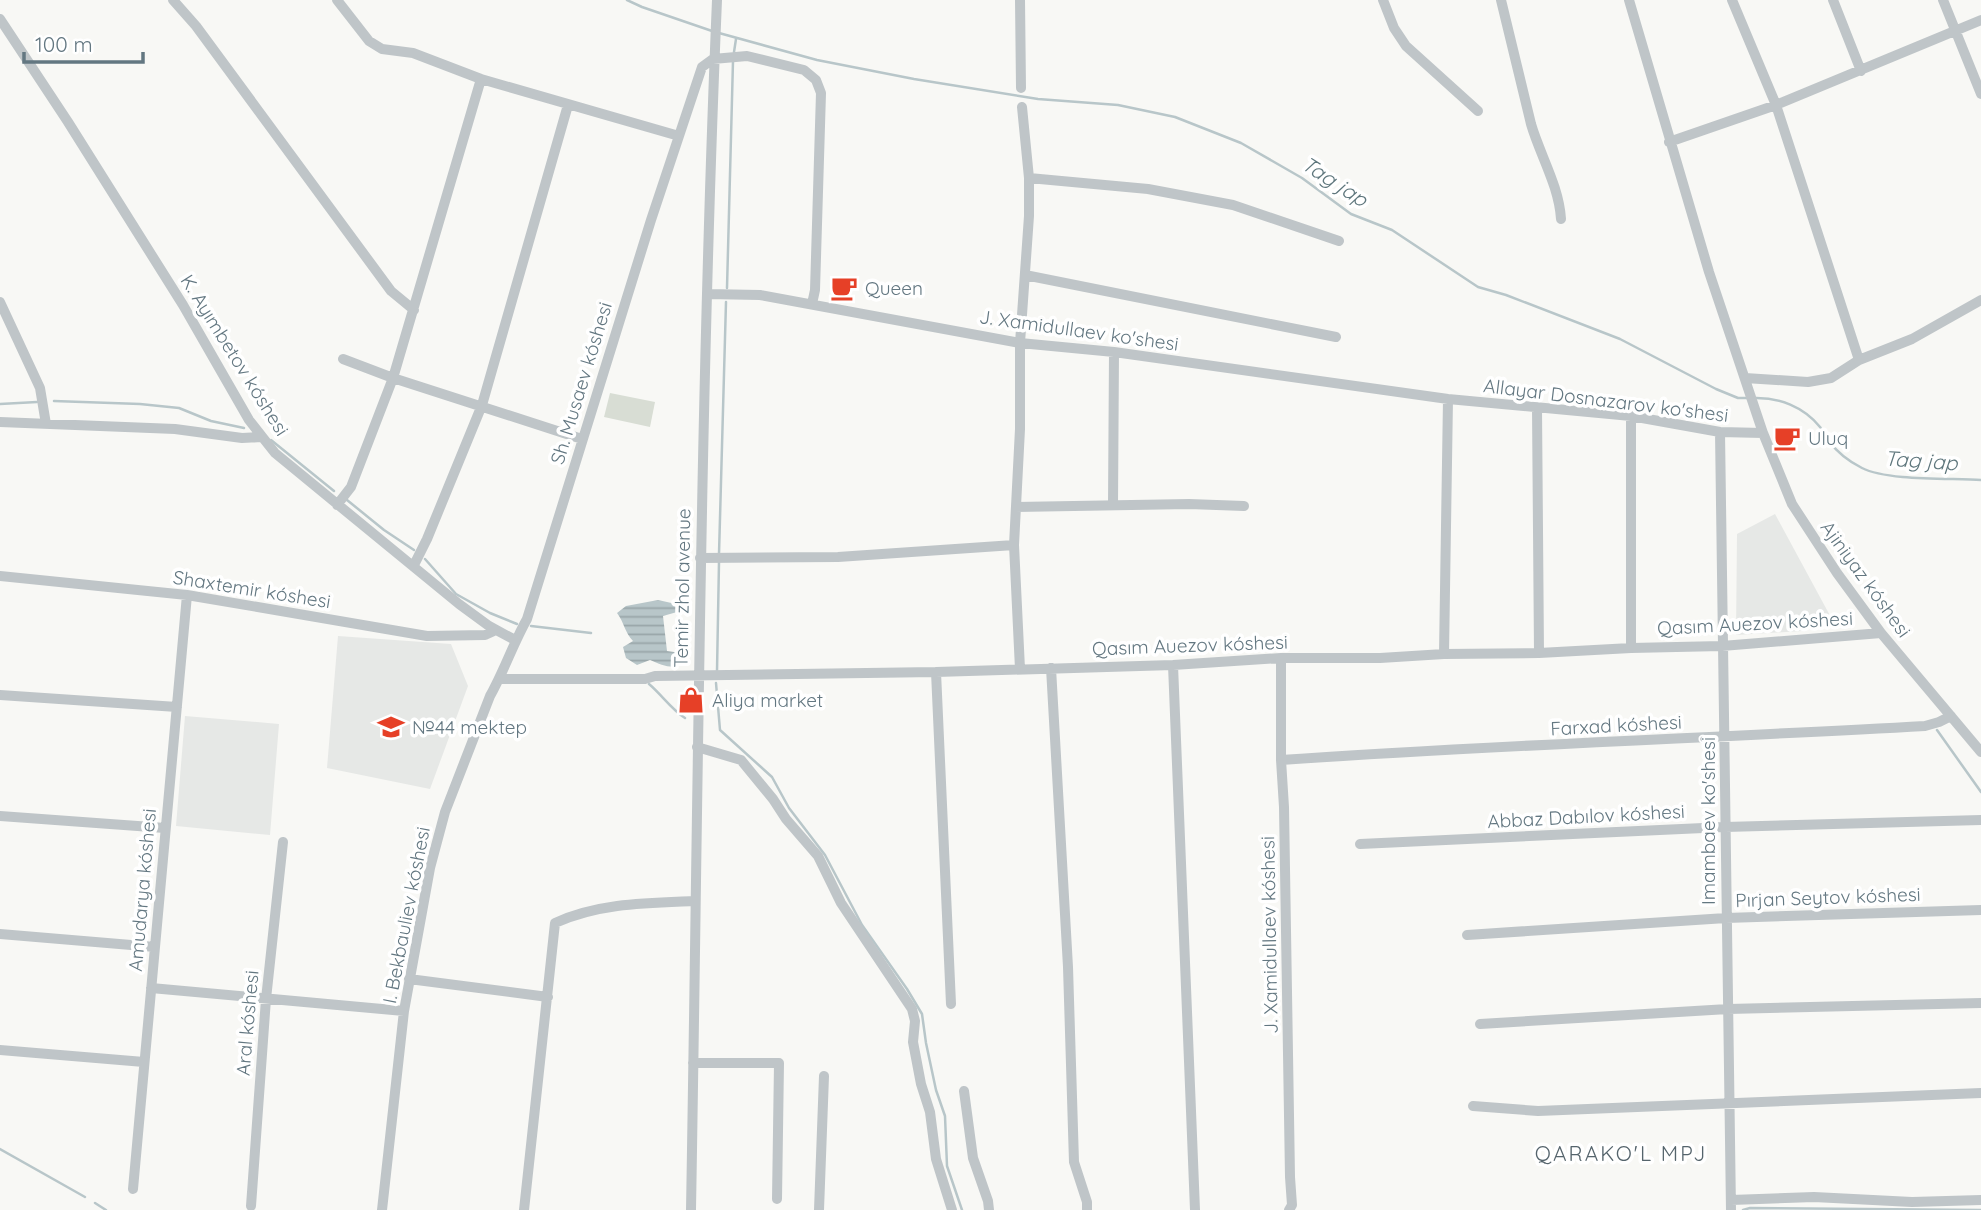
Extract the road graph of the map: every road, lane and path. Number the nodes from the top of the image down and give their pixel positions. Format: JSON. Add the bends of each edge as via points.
{"nodes":[{"id":1,"x":173,"y":0,"type":"edge"},
{"id":2,"x":337,"y":0,"type":"edge"},
{"id":3,"x":717,"y":0,"type":"edge"},
{"id":4,"x":1020,"y":0,"type":"edge"},
{"id":5,"x":1382,"y":0,"type":"edge"},
{"id":6,"x":1501,"y":0,"type":"edge"},
{"id":7,"x":1629,"y":0,"type":"edge"},
{"id":8,"x":1732,"y":0,"type":"edge"},
{"id":9,"x":1833,"y":0,"type":"edge"},
{"id":10,"x":1943,"y":0,"type":"edge"},
{"id":11,"x":0,"y":19,"type":"edge"},
{"id":12,"x":1981,"y":20,"type":"edge"},
{"id":13,"x":1955,"y":30,"type":"junction"},
{"id":14,"x":714,"y":55,"type":"junction"},
{"id":15,"x":1861,"y":71,"type":"junction"},
{"id":16,"x":481,"y":79,"type":"junction"},
{"id":17,"x":1021,"y":88,"type":"dead end"},
{"id":18,"x":1981,"y":94,"type":"edge"},
{"id":19,"x":568,"y":105,"type":"junction"},
{"id":20,"x":1776,"y":105,"type":"junction"},
{"id":21,"x":1022,"y":107,"type":"dead end"},
{"id":22,"x":1478,"y":111,"type":"dead end"},
{"id":23,"x":679,"y":136,"type":"junction"},
{"id":24,"x":1669,"y":142,"type":"junction"},
{"id":25,"x":1029,"y":178,"type":"junction"},
{"id":26,"x":1561,"y":219,"type":"dead end"},
{"id":27,"x":1339,"y":240,"type":"dead end"},
{"id":28,"x":1025,"y":275,"type":"junction"},
{"id":29,"x":707,"y":294,"type":"junction"},
{"id":30,"x":1981,"y":300,"type":"edge"},
{"id":31,"x":0,"y":302,"type":"edge"},
{"id":32,"x":812,"y":304,"type":"junction"},
{"id":33,"x":414,"y":310,"type":"junction"},
{"id":34,"x":1336,"y":337,"type":"dead end"},
{"id":35,"x":1020,"y":343,"type":"junction"},
{"id":36,"x":1114,"y":352,"type":"junction"},
{"id":37,"x":343,"y":359,"type":"dead end"},
{"id":38,"x":1859,"y":360,"type":"junction"},
{"id":39,"x":393,"y":378,"type":"junction"},
{"id":40,"x":1746,"y":382,"type":"junction"},
{"id":41,"x":1448,"y":399,"type":"junction"},
{"id":42,"x":482,"y":405,"type":"junction"},
{"id":43,"x":1537,"y":408,"type":"junction"},
{"id":44,"x":1631,"y":416,"type":"junction"},
{"id":45,"x":0,"y":422,"type":"edge"},
{"id":46,"x":46,"y":424,"type":"junction"},
{"id":47,"x":1720,"y":432,"type":"junction"},
{"id":48,"x":1763,"y":433,"type":"junction"},
{"id":49,"x":261,"y":437,"type":"junction"},
{"id":50,"x":582,"y":439,"type":"junction"},
{"id":51,"x":337,"y":505,"type":"junction"},
{"id":52,"x":1113,"y":505,"type":"junction"},
{"id":53,"x":1244,"y":506,"type":"dead end"},
{"id":54,"x":1016,"y":507,"type":"junction"},
{"id":55,"x":1014,"y":545,"type":"junction"},
{"id":56,"x":700,"y":558,"type":"junction"},
{"id":57,"x":414,"y":565,"type":"junction"},
{"id":58,"x":0,"y":576,"type":"edge"},
{"id":59,"x":187,"y":595,"type":"junction"},
{"id":60,"x":496,"y":630,"type":"junction"},
{"id":61,"x":1881,"y":633,"type":"junction"},
{"id":62,"x":515,"y":640,"type":"junction"},
{"id":63,"x":1721,"y":646,"type":"junction"},
{"id":64,"x":1630,"y":648,"type":"junction"},
{"id":65,"x":1539,"y":653,"type":"junction"},
{"id":66,"x":1444,"y":654,"type":"junction"},
{"id":67,"x":1281,"y":658,"type":"junction"},
{"id":68,"x":1173,"y":665,"type":"junction"},
{"id":69,"x":1020,"y":668,"type":"junction"},
{"id":70,"x":1051,"y":668,"type":"junction"},
{"id":71,"x":936,"y":672,"type":"junction"},
{"id":72,"x":698,"y":677,"type":"junction"},
{"id":73,"x":500,"y":679,"type":"junction"},
{"id":74,"x":0,"y":695,"type":"edge"},
{"id":75,"x":177,"y":707,"type":"junction"},
{"id":76,"x":1951,"y":716,"type":"junction"},
{"id":77,"x":1725,"y":737,"type":"junction"},
{"id":78,"x":697,"y":747,"type":"junction"},
{"id":79,"x":1981,"y":752,"type":"edge"},
{"id":80,"x":1281,"y":760,"type":"junction"},
{"id":81,"x":0,"y":816,"type":"edge"},
{"id":82,"x":1981,"y":820,"type":"edge"},
{"id":83,"x":1725,"y":827,"type":"junction"},
{"id":84,"x":166,"y":828,"type":"junction"},
{"id":85,"x":283,"y":842,"type":"dead end"},
{"id":86,"x":1360,"y":844,"type":"dead end"},
{"id":87,"x":695,"y":901,"type":"junction"},
{"id":88,"x":1981,"y":910,"type":"edge"},
{"id":89,"x":1726,"y":918,"type":"junction"},
{"id":90,"x":0,"y":934,"type":"edge"},
{"id":91,"x":1467,"y":935,"type":"dead end"},
{"id":92,"x":155,"y":947,"type":"junction"},
{"id":93,"x":409,"y":979,"type":"junction"},
{"id":94,"x":151,"y":988,"type":"junction"},
{"id":95,"x":548,"y":997,"type":"junction"},
{"id":96,"x":266,"y":999,"type":"junction"},
{"id":97,"x":1981,"y":1003,"type":"edge"},
{"id":98,"x":951,"y":1004,"type":"dead end"},
{"id":99,"x":1728,"y":1009,"type":"junction"},
{"id":100,"x":404,"y":1011,"type":"junction"},
{"id":101,"x":1480,"y":1024,"type":"dead end"},
{"id":102,"x":0,"y":1050,"type":"edge"},
{"id":103,"x":144,"y":1062,"type":"junction"},
{"id":104,"x":693,"y":1063,"type":"junction"},
{"id":105,"x":824,"y":1076,"type":"dead end"},
{"id":106,"x":964,"y":1091,"type":"dead end"},
{"id":107,"x":1981,"y":1093,"type":"edge"},
{"id":108,"x":1731,"y":1103,"type":"junction"},
{"id":109,"x":1473,"y":1106,"type":"dead end"},
{"id":110,"x":133,"y":1189,"type":"dead end"},
{"id":111,"x":777,"y":1199,"type":"dead end"},
{"id":112,"x":1981,"y":1200,"type":"edge"},
{"id":113,"x":1731,"y":1205,"type":"edge"},
{"id":114,"x":251,"y":1206,"type":"dead end"},
{"id":115,"x":382,"y":1210,"type":"edge"},
{"id":116,"x":524,"y":1210,"type":"edge"},
{"id":117,"x":691,"y":1210,"type":"edge"},
{"id":118,"x":819,"y":1210,"type":"edge"},
{"id":119,"x":952,"y":1210,"type":"edge"},
{"id":120,"x":989,"y":1210,"type":"edge"},
{"id":121,"x":1087,"y":1210,"type":"edge"},
{"id":122,"x":1195,"y":1210,"type":"edge"},
{"id":123,"x":1290,"y":1210,"type":"edge"}],
"edges":[{"from":1,"to":33,"type":"street","via":[[391,291]]},
{"from":2,"to":16,"type":"street","via":[[369,41],[382,49],[413,53]]},
{"from":3,"to":14,"type":"street","name":"Temir zhol avenue"},
{"from":4,"to":17,"type":"street"},
{"from":5,"to":22,"type":"street","via":[[1406,46]]},
{"from":6,"to":26,"type":"street","via":[[1536,143],[1560,204]]},
{"from":7,"to":24,"type":"street"},
{"from":8,"to":20,"type":"street"},
{"from":9,"to":15,"type":"street"},
{"from":10,"to":13,"type":"street"},
{"from":11,"to":49,"type":"street","name":"K. Ayımbetov kóshesi","via":[[183,305]]},
{"from":12,"to":13,"type":"street"},
{"from":13,"to":15,"type":"street"},
{"from":13,"to":18,"type":"street"},
{"from":14,"to":23,"type":"street","name":"Sh. Musaev kóshesi","via":[[702,67]]},
{"from":14,"to":29,"type":"street","name":"Temir zhol avenue"},
{"from":14,"to":32,"type":"street","via":[[747,56],[804,70],[816,80],[821,93]]},
{"from":15,"to":20,"type":"street"},
{"from":16,"to":19,"type":"street"},
{"from":16,"to":33,"type":"street"},
{"from":19,"to":23,"type":"street"},
{"from":19,"to":42,"type":"street"},
{"from":20,"to":24,"type":"street"},
{"from":20,"to":38,"type":"street"},
{"from":21,"to":25,"type":"street"},
{"from":23,"to":50,"type":"street","name":"Sh. Musaev kóshesi"},
{"from":24,"to":40,"type":"street"},
{"from":25,"to":27,"type":"street","via":[[1148,189],[1233,205]]},
{"from":25,"to":28,"type":"street"},
{"from":28,"to":34,"type":"street","name":"J. Xamidullaev ko'shesi"},
{"from":28,"to":35,"type":"street"},
{"from":29,"to":32,"type":"street","name":"J. Xamidullaev ko'shesi","via":[[760,295]]},
{"from":29,"to":56,"type":"street","name":"Temir zhol avenue"},
{"from":30,"to":38,"type":"street","via":[[1912,339]]},
{"from":31,"to":46,"type":"street","via":[[40,388]]},
{"from":32,"to":35,"type":"street","name":"J. Xamidullaev ko'shesi"},
{"from":33,"to":39,"type":"street"},
{"from":35,"to":36,"type":"street","name":"J. Xamidullaev ko'shesi"},
{"from":35,"to":54,"type":"street"},
{"from":36,"to":41,"type":"street","name":"J. Xamidullaev ko'shesi"},
{"from":36,"to":52,"type":"street"},
{"from":37,"to":39,"type":"street"},
{"from":38,"to":40,"type":"street","via":[[1831,378]]},
{"from":39,"to":42,"type":"street"},
{"from":39,"to":51,"type":"street","via":[[351,487]]},
{"from":40,"to":48,"type":"street","name":"Ajiniyaz kóshesi"},
{"from":41,"to":43,"type":"street","name":"Allayar Dosnazarov ko'shesi"},
{"from":41,"to":66,"type":"street"},
{"from":42,"to":50,"type":"street"},
{"from":42,"to":57,"type":"street"},
{"from":43,"to":44,"type":"street","name":"Allayar Dosnazarov ko'shesi"},
{"from":43,"to":65,"type":"street"},
{"from":44,"to":47,"type":"street","name":"Allayar Dosnazarov ko'shesi"},
{"from":44,"to":64,"type":"street"},
{"from":45,"to":46,"type":"street"},
{"from":46,"to":49,"type":"street"},
{"from":47,"to":48,"type":"street","name":"Allayar Dosnazarov ko'shesi"},
{"from":47,"to":63,"type":"street","name":"Imambaev ko'shesi"},
{"from":48,"to":61,"type":"street","name":"Ajiniyaz kóshesi","via":[[1792,504]]},
{"from":49,"to":51,"type":"street","name":"K. Ayımbetov kóshesi"},
{"from":50,"to":62,"type":"street","name":"Sh. Musaev kóshesi","via":[[527,619]]},
{"from":51,"to":57,"type":"street","name":"K. Ayımbetov kóshesi"},
{"from":52,"to":53,"type":"street"},
{"from":52,"to":54,"type":"street"},
{"from":54,"to":55,"type":"street"},
{"from":55,"to":56,"type":"street","via":[[838,557]]},
{"from":55,"to":69,"type":"street"},
{"from":56,"to":72,"type":"street","name":"Temir zhol avenue"},
{"from":57,"to":60,"type":"street","name":"K. Ayımbetov kóshesi"},
{"from":58,"to":59,"type":"street","name":"Shaxtemir kóshesi"},
{"from":59,"to":60,"type":"street","name":"Shaxtemir kóshesi","via":[[427,636],[485,635]]},
{"from":59,"to":75,"type":"street","name":"Amudarya kóshesi"},
{"from":60,"to":62,"type":"street","name":"K. Ayımbetov kóshesi"},
{"from":61,"to":63,"type":"street","name":"Qasım Auezov kóshesi"},
{"from":61,"to":76,"type":"street","name":"Ajiniyaz kóshesi"},
{"from":62,"to":73,"type":"street","name":"I. Bekbauliev kóshesi"},
{"from":63,"to":64,"type":"street","name":"Qasım Auezov kóshesi"},
{"from":63,"to":77,"type":"street","name":"Imambaev ko'shesi"},
{"from":64,"to":65,"type":"street","name":"Qasım Auezov kóshesi"},
{"from":65,"to":66,"type":"street","name":"Qasım Auezov kóshesi"},
{"from":66,"to":67,"type":"street","name":"Qasım Auezov kóshesi"},
{"from":67,"to":68,"type":"street","name":"Qasım Auezov kóshesi"},
{"from":67,"to":80,"type":"street","name":"J. Xamidullaev kóshesi"},
{"from":68,"to":70,"type":"street","name":"Qasım Auezov kóshesi"},
{"from":68,"to":122,"type":"street"},
{"from":69,"to":70,"type":"street","name":"Qasım Auezov kóshesi"},
{"from":69,"to":71,"type":"street","name":"Qasım Auezov kóshesi"},
{"from":70,"to":121,"type":"street","via":[[1074,1162]]},
{"from":71,"to":72,"type":"street","name":"Qasım Auezov kóshesi"},
{"from":71,"to":98,"type":"street"},
{"from":72,"to":73,"type":"street","name":"Qasım Auezov kóshesi"},
{"from":72,"to":78,"type":"street","name":"Temir zhol avenue"},
{"from":73,"to":93,"type":"street","name":"I. Bekbauliev kóshesi","via":[[445,812]]},
{"from":74,"to":75,"type":"street"},
{"from":75,"to":84,"type":"street","name":"Amudarya kóshesi"},
{"from":76,"to":77,"type":"street","name":"Farxad kóshesi","via":[[1925,726]]},
{"from":76,"to":79,"type":"street","name":"Ajiniyaz kóshesi"},
{"from":77,"to":80,"type":"street","name":"Farxad kóshesi"},
{"from":77,"to":83,"type":"street","name":"Imambaev ko'shesi"},
{"from":78,"to":87,"type":"street","name":"Temir zhol avenue"},
{"from":78,"to":119,"type":"street","via":[[741,760],[818,856],[841,903],[912,1009],[921,1084]]},
{"from":80,"to":123,"type":"street","name":"J. Xamidullaev kóshesi"},
{"from":81,"to":84,"type":"street"},
{"from":82,"to":83,"type":"street","name":"Abbaz Dabılov kóshesi"},
{"from":83,"to":86,"type":"street","name":"Abbaz Dabılov kóshesi"},
{"from":83,"to":89,"type":"street","name":"Imambaev ko'shesi"},
{"from":84,"to":92,"type":"street","name":"Amudarya kóshesi"},
{"from":85,"to":96,"type":"street","name":"Aral kóshesi"},
{"from":87,"to":95,"type":"street","via":[[613,906],[555,923]]},
{"from":87,"to":104,"type":"street","name":"Temir zhol avenue"},
{"from":88,"to":89,"type":"street","name":"Pırjan Seytov kóshesi"},
{"from":89,"to":91,"type":"street","name":"Pırjan Seytov kóshesi"},
{"from":89,"to":99,"type":"street","name":"Imambaev ko'shesi"},
{"from":90,"to":92,"type":"street"},
{"from":92,"to":94,"type":"street","name":"Amudarya kóshesi"},
{"from":93,"to":95,"type":"street"},
{"from":93,"to":100,"type":"street","name":"I. Bekbauliev kóshesi"},
{"from":94,"to":96,"type":"street"},
{"from":94,"to":103,"type":"street","name":"Amudarya kóshesi"},
{"from":95,"to":116,"type":"street"},
{"from":96,"to":100,"type":"street"},
{"from":96,"to":114,"type":"street","name":"Aral kóshesi"},
{"from":97,"to":99,"type":"street"},
{"from":99,"to":101,"type":"street"},
{"from":99,"to":108,"type":"street","name":"Imambaev ko'shesi"},
{"from":100,"to":115,"type":"street","name":"I. Bekbauliev kóshesi"},
{"from":102,"to":103,"type":"street"},
{"from":103,"to":110,"type":"street","name":"Amudarya kóshesi"},
{"from":104,"to":111,"type":"street","via":[[779,1063]]},
{"from":104,"to":117,"type":"street","name":"Temir zhol avenue"},
{"from":105,"to":118,"type":"street"},
{"from":106,"to":120,"type":"street","via":[[973,1158]]},
{"from":107,"to":108,"type":"street"},
{"from":108,"to":109,"type":"street","via":[[1538,1111]]},
{"from":108,"to":113,"type":"street","name":"Imambaev ko'shesi"},
{"from":112,"to":113,"type":"street","via":[[1814,1197]]}]}
